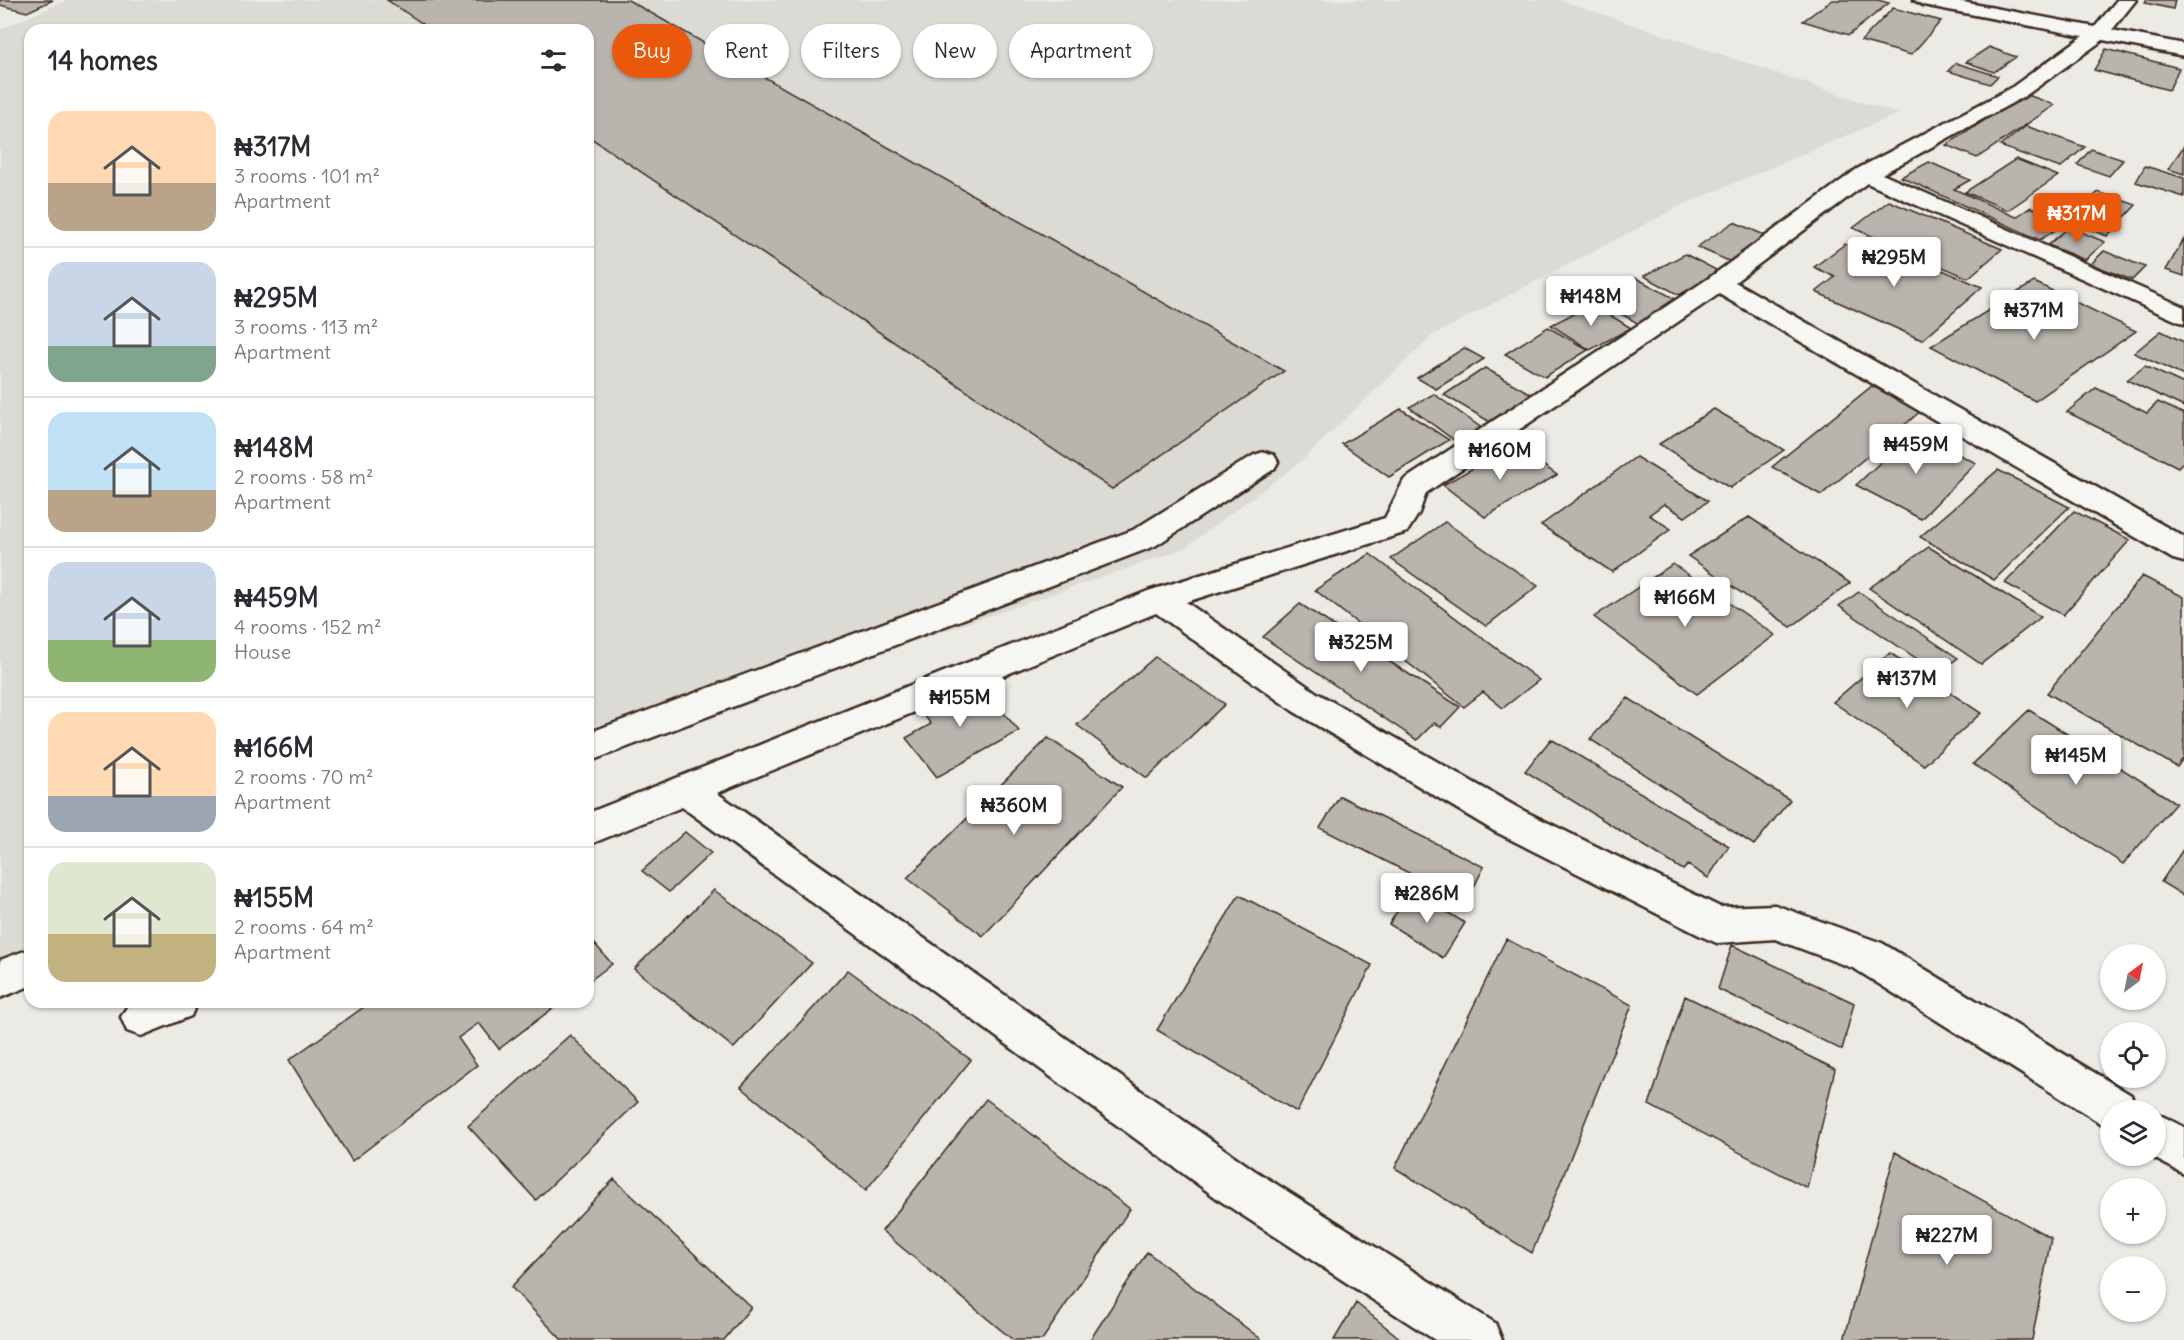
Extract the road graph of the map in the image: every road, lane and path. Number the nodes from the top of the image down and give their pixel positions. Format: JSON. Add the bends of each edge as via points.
{"nodes":[{"id":1,"x":1923,"y":0,"type":"edge"},
{"id":2,"x":2127,"y":0,"type":"edge"},
{"id":3,"x":2099,"y":34,"type":"junction"},
{"id":4,"x":2184,"y":51,"type":"edge"},
{"id":5,"x":1865,"y":174,"type":"junction"},
{"id":6,"x":1718,"y":282,"type":"junction"},
{"id":7,"x":2184,"y":316,"type":"edge"},
{"id":8,"x":1264,"y":462,"type":"dead end"},
{"id":9,"x":2184,"y":551,"type":"edge"},
{"id":10,"x":1159,"y":599,"type":"junction"},
{"id":11,"x":594,"y":745,"type":"edge"},
{"id":12,"x":684,"y":789,"type":"junction"},
{"id":13,"x":594,"y":826,"type":"edge"},
{"id":14,"x":24,"y":969,"type":"edge"},
{"id":15,"x":0,"y":979,"type":"edge"},
{"id":16,"x":163,"y":1008,"type":"edge"},
{"id":17,"x":141,"y":1017,"type":"dead end"},
{"id":18,"x":2100,"y":1100,"type":"edge"},
{"id":19,"x":2166,"y":1141,"type":"edge"},
{"id":20,"x":2184,"y":1152,"type":"edge"},
{"id":21,"x":1478,"y":1340,"type":"edge"}],
"edges":[{"from":1,"to":3,"type":"street"},
{"from":2,"to":3,"type":"street"},
{"from":3,"to":4,"type":"street"},
{"from":3,"to":5,"type":"street","via":[[2018,92]]},
{"from":5,"to":6,"type":"street"},
{"from":5,"to":7,"type":"street"},
{"from":6,"to":9,"type":"street"},
{"from":6,"to":10,"type":"street","via":[[1414,488],[1396,525]]},
{"from":8,"to":11,"type":"street","via":[[1144,538]]},
{"from":10,"to":12,"type":"street"},
{"from":10,"to":18,"type":"street","via":[[1305,702],[1507,820],[1717,924],[1775,922],[1868,956]]},
{"from":12,"to":13,"type":"street"},
{"from":12,"to":21,"type":"street","via":[[1238,1186]]},
{"from":14,"to":15,"type":"street"},
{"from":16,"to":17,"type":"street"},
{"from":19,"to":20,"type":"street"}]}
